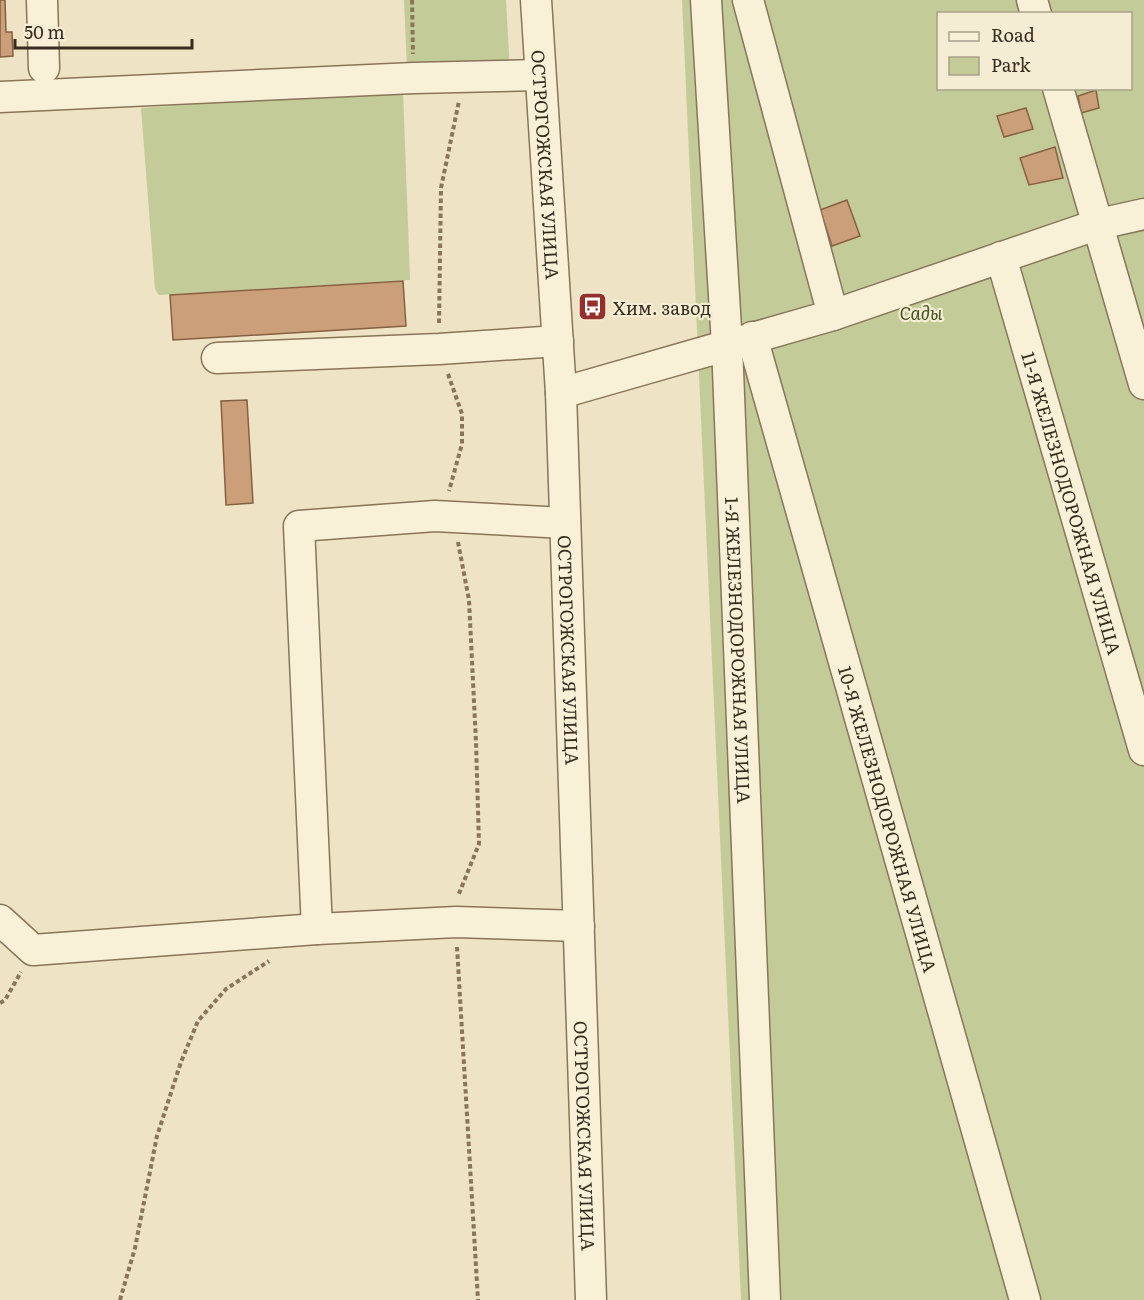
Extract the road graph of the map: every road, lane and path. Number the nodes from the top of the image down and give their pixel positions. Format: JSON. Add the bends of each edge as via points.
{"nodes":[{"id":1,"x":42,"y":0,"type":"edge"},
{"id":2,"x":412,"y":0,"type":"edge"},
{"id":3,"x":536,"y":0,"type":"edge"},
{"id":4,"x":706,"y":0,"type":"edge"},
{"id":5,"x":748,"y":0,"type":"edge"},
{"id":6,"x":44,"y":68,"type":"dead end"},
{"id":7,"x":540,"y":75,"type":"junction"},
{"id":8,"x":414,"y":78,"type":"junction"},
{"id":9,"x":1059,"y":90,"type":"edge"},
{"id":10,"x":0,"y":97,"type":"edge"},
{"id":11,"x":1144,"y":214,"type":"edge"},
{"id":12,"x":1099,"y":224,"type":"junction"},
{"id":13,"x":1001,"y":257,"type":"junction"},
{"id":14,"x":833,"y":315,"type":"junction"},
{"id":15,"x":558,"y":341,"type":"junction"},
{"id":16,"x":740,"y":341,"type":"junction"},
{"id":17,"x":217,"y":358,"type":"dead end"},
{"id":18,"x":1144,"y":384,"type":"edge"},
{"id":19,"x":561,"y":393,"type":"junction"},
{"id":20,"x":565,"y":523,"type":"junction"},
{"id":21,"x":1144,"y":750,"type":"edge"},
{"id":22,"x":0,"y":920,"type":"edge"},
{"id":23,"x":456,"y":922,"type":"junction"},
{"id":24,"x":579,"y":926,"type":"junction"},
{"id":25,"x":317,"y":929,"type":"junction"},
{"id":26,"x":33,"y":951,"type":"junction"},
{"id":27,"x":271,"y":959,"type":"dead end"},
{"id":28,"x":0,"y":1003,"type":"edge"},
{"id":29,"x":120,"y":1300,"type":"edge"},
{"id":30,"x":478,"y":1300,"type":"edge"},
{"id":31,"x":591,"y":1300,"type":"edge"},
{"id":32,"x":765,"y":1300,"type":"edge"},
{"id":33,"x":1026,"y":1300,"type":"edge"}],
"edges":[{"from":1,"to":6,"type":"street"},
{"from":2,"to":8,"type":"path"},
{"from":3,"to":7,"type":"street","name":"ОСТРОГОЖСКАЯ УЛИЦА"},
{"from":4,"to":16,"type":"street","name":"1-Я ЖЕЛЕЗНОДОРОЖНАЯ УЛИЦА"},
{"from":5,"to":14,"type":"street"},
{"from":7,"to":8,"type":"street"},
{"from":7,"to":15,"type":"street","name":"ОСТРОГОЖСКАЯ УЛИЦА"},
{"from":8,"to":10,"type":"street"},
{"from":9,"to":12,"type":"street"},
{"from":11,"to":12,"type":"street"},
{"from":12,"to":13,"type":"street"},
{"from":12,"to":18,"type":"street"},
{"from":13,"to":14,"type":"street"},
{"from":13,"to":21,"type":"street","name":"11-Я ЖЕЛЕЗНОДОРОЖНАЯ УЛИЦА"},
{"from":14,"to":16,"type":"street"},
{"from":15,"to":17,"type":"street"},
{"from":15,"to":19,"type":"street","name":"ОСТРОГОЖСКАЯ УЛИЦА"},
{"from":16,"to":19,"type":"street"},
{"from":16,"to":32,"type":"street","name":"1-Я ЖЕЛЕЗНОДОРОЖНАЯ УЛИЦА"},
{"from":16,"to":33,"type":"street","name":"10-Я ЖЕЛЕЗНОДОРОЖНАЯ УЛИЦА"},
{"from":19,"to":20,"type":"street","name":"ОСТРОГОЖСКАЯ УЛИЦА"},
{"from":20,"to":24,"type":"street","name":"ОСТРОГОЖСКАЯ УЛИЦА"},
{"from":20,"to":25,"type":"street","via":[[435,516],[299,526]]},
{"from":22,"to":26,"type":"street"},
{"from":23,"to":24,"type":"street"},
{"from":23,"to":25,"type":"street"},
{"from":23,"to":30,"type":"path"},
{"from":24,"to":31,"type":"street","name":"ОСТРОГОЖСКАЯ УЛИЦА"},
{"from":25,"to":26,"type":"street"},
{"from":26,"to":28,"type":"path"},
{"from":27,"to":29,"type":"path","via":[[225,989],[198,1021],[157,1136],[135,1248]]}]}
